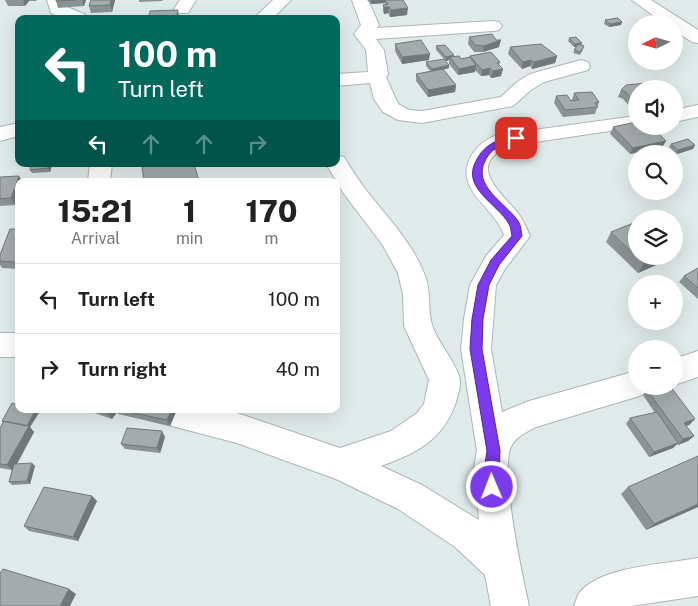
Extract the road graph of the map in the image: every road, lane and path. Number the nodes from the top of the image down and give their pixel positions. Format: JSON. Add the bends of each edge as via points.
{"nodes":[{"id":1,"x":55,"y":0,"type":"edge"},
{"id":2,"x":283,"y":0,"type":"edge"},
{"id":3,"x":360,"y":0,"type":"edge"},
{"id":4,"x":640,"y":0,"type":"edge"},
{"id":5,"x":71,"y":15,"type":"edge"},
{"id":6,"x":266,"y":15,"type":"edge"},
{"id":7,"x":493,"y":26,"type":"dead end"},
{"id":8,"x":363,"y":34,"type":"junction"},
{"id":9,"x":698,"y":38,"type":"edge"},
{"id":10,"x":581,"y":66,"type":"dead end"},
{"id":11,"x":376,"y":77,"type":"junction"},
{"id":12,"x":340,"y":80,"type":"edge"},
{"id":13,"x":698,"y":111,"type":"edge"},
{"id":14,"x":683,"y":114,"type":"edge"},
{"id":15,"x":628,"y":123,"type":"edge"},
{"id":16,"x":15,"y":130,"type":"edge"},
{"id":17,"x":0,"y":134,"type":"edge"},
{"id":18,"x":339,"y":167,"type":"edge"},
{"id":19,"x":0,"y":345,"type":"edge"},
{"id":20,"x":15,"y":345,"type":"edge"},
{"id":21,"x":698,"y":364,"type":"edge"},
{"id":22,"x":683,"y":369,"type":"edge"},
{"id":23,"x":628,"y":386,"type":"edge"},
{"id":24,"x":173,"y":413,"type":"edge"},
{"id":25,"x":493,"y":451,"type":"junction"},
{"id":26,"x":341,"y":464,"type":"junction"},
{"id":27,"x":502,"y":565,"type":"junction"},
{"id":28,"x":689,"y":583,"type":"edge"},
{"id":29,"x":510,"y":606,"type":"edge"},
{"id":30,"x":593,"y":606,"type":"edge"}],
"edges":[{"from":1,"to":5,"type":"street","via":[[57,9]]},
{"from":2,"to":6,"type":"street"},
{"from":3,"to":8,"type":"street","via":[[370,25]]},
{"from":4,"to":9,"type":"street"},
{"from":7,"to":8,"type":"street"},
{"from":8,"to":11,"type":"street","via":[[375,50]]},
{"from":10,"to":11,"type":"street","via":[[543,75],[522,87],[506,102],[410,117],[389,107]]},
{"from":11,"to":12,"type":"street"},
{"from":13,"to":14,"type":"street"},
{"from":15,"to":25,"type":"street","via":[[516,138],[494,144],[479,164],[476,175],[481,187],[514,224],[517,236],[495,263],[484,285],[478,319],[476,349]]},
{"from":16,"to":17,"type":"street"},
{"from":18,"to":26,"type":"street","via":[[368,211],[394,240],[409,266],[417,301],[417,321],[440,367],[445,386],[441,406],[426,427],[408,439]]},
{"from":19,"to":20,"type":"street"},
{"from":21,"to":22,"type":"street"},
{"from":23,"to":25,"type":"street","via":[[529,415],[511,424]]},
{"from":24,"to":26,"type":"street","via":[[237,428]]},
{"from":25,"to":27,"type":"street","via":[[492,487]]},
{"from":26,"to":27,"type":"street","via":[[410,497],[468,534]]},
{"from":27,"to":29,"type":"street"},
{"from":28,"to":30,"type":"street","via":[[619,590]]}]}
